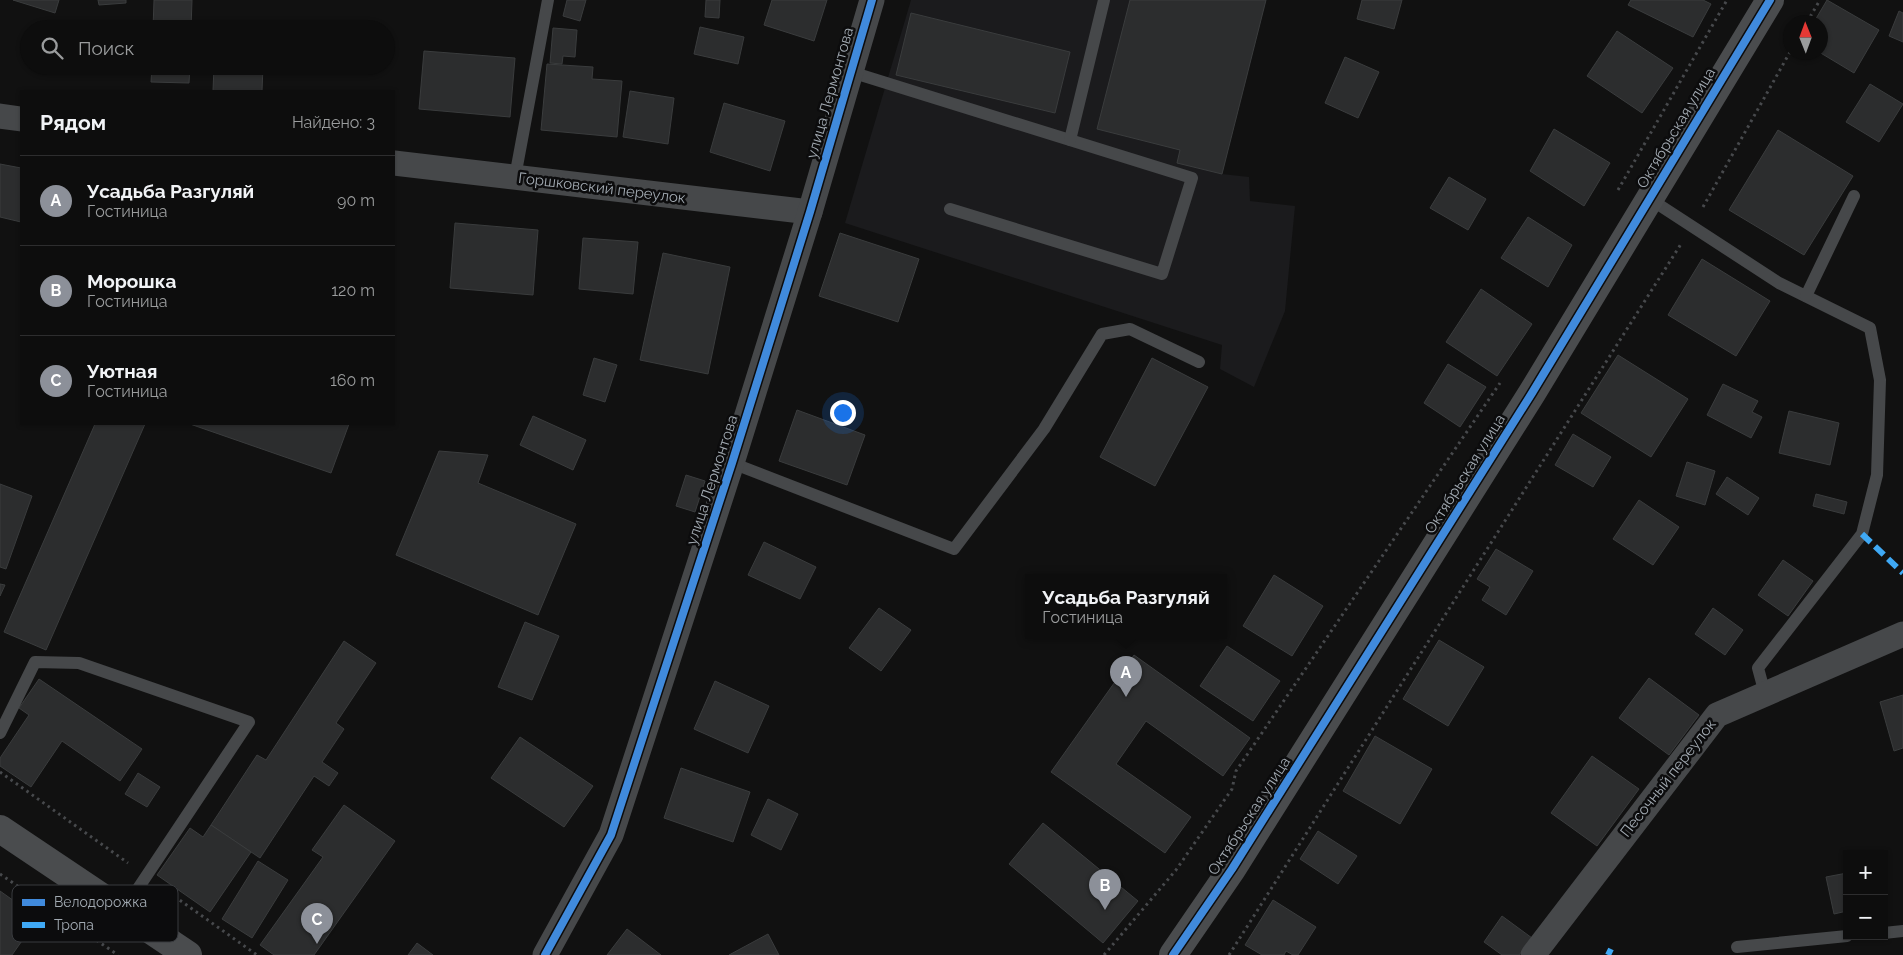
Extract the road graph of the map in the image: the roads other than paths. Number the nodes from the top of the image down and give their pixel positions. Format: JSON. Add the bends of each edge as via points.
{"nodes":[{"id":1,"x":548,"y":0,"type":"edge"},
{"id":2,"x":872,"y":0,"type":"edge"},
{"id":3,"x":1104,"y":0,"type":"edge"},
{"id":4,"x":1770,"y":0,"type":"edge"},
{"id":5,"x":851,"y":72,"type":"junction"},
{"id":6,"x":0,"y":116,"type":"edge"},
{"id":7,"x":20,"y":119,"type":"edge"},
{"id":8,"x":1070,"y":140,"type":"junction"},
{"id":9,"x":395,"y":163,"type":"edge"},
{"id":10,"x":515,"y":177,"type":"junction"},
{"id":11,"x":1854,"y":196,"type":"dead end"},
{"id":12,"x":1650,"y":199,"type":"junction"},
{"id":13,"x":950,"y":208,"type":"dead end"},
{"id":14,"x":810,"y":212,"type":"junction"},
{"id":15,"x":1806,"y":296,"type":"junction"},
{"id":16,"x":1199,"y":362,"type":"dead end"},
{"id":17,"x":732,"y":464,"type":"junction"},
{"id":18,"x":1903,"y":634,"type":"edge"},
{"id":19,"x":1765,"y":694,"type":"junction"},
{"id":20,"x":0,"y":733,"type":"edge"},
{"id":21,"x":0,"y":828,"type":"edge"},
{"id":22,"x":83,"y":885,"type":"edge"},
{"id":23,"x":141,"y":885,"type":"edge"},
{"id":24,"x":1903,"y":931,"type":"edge"},
{"id":25,"x":1888,"y":932,"type":"edge"},
{"id":26,"x":1843,"y":936,"type":"edge"},
{"id":27,"x":168,"y":942,"type":"edge"},
{"id":28,"x":1737,"y":947,"type":"dead end"},
{"id":29,"x":188,"y":955,"type":"edge"},
{"id":30,"x":545,"y":955,"type":"edge"},
{"id":31,"x":1173,"y":955,"type":"edge"},
{"id":32,"x":1532,"y":955,"type":"edge"}],
"edges":[{"from":1,"to":10,"type":"lane"},
{"from":2,"to":5,"type":"street","name":"улица Лермонтова"},
{"from":3,"to":8,"type":"lane"},
{"from":4,"to":12,"type":"street","name":"Октябрьская улица"},
{"from":5,"to":8,"type":"lane"},
{"from":5,"to":14,"type":"street","name":"улица Лермонтова"},
{"from":6,"to":7,"type":"street"},
{"from":8,"to":13,"type":"lane","via":[[1192,178],[1162,274]]},
{"from":9,"to":10,"type":"street","name":"Горшковский переулок"},
{"from":10,"to":14,"type":"street","name":"Горшковский переулок"},
{"from":11,"to":15,"type":"lane"},
{"from":12,"to":15,"type":"lane","via":[[1779,283]]},
{"from":12,"to":31,"type":"street","name":"Октябрьская улица","via":[[1522,410],[1232,869]]},
{"from":14,"to":17,"type":"street","name":"улица Лермонтова"},
{"from":15,"to":19,"type":"lane","via":[[1870,328],[1880,380],[1877,475],[1862,534],[1758,668]]},
{"from":16,"to":17,"type":"lane","via":[[1130,329],[1102,334],[1044,429],[954,549]]},
{"from":17,"to":30,"type":"street","name":"улица Лермонтова","via":[[611,835]]},
{"from":18,"to":19,"type":"street","name":"Песочный переулок"},
{"from":19,"to":32,"type":"street","name":"Песочный переулок","via":[[1717,715]]},
{"from":20,"to":23,"type":"lane","via":[[35,662],[79,663],[248,722]]},
{"from":21,"to":22,"type":"street"},
{"from":24,"to":25,"type":"lane"},
{"from":26,"to":28,"type":"lane"},
{"from":27,"to":29,"type":"street"}]}
